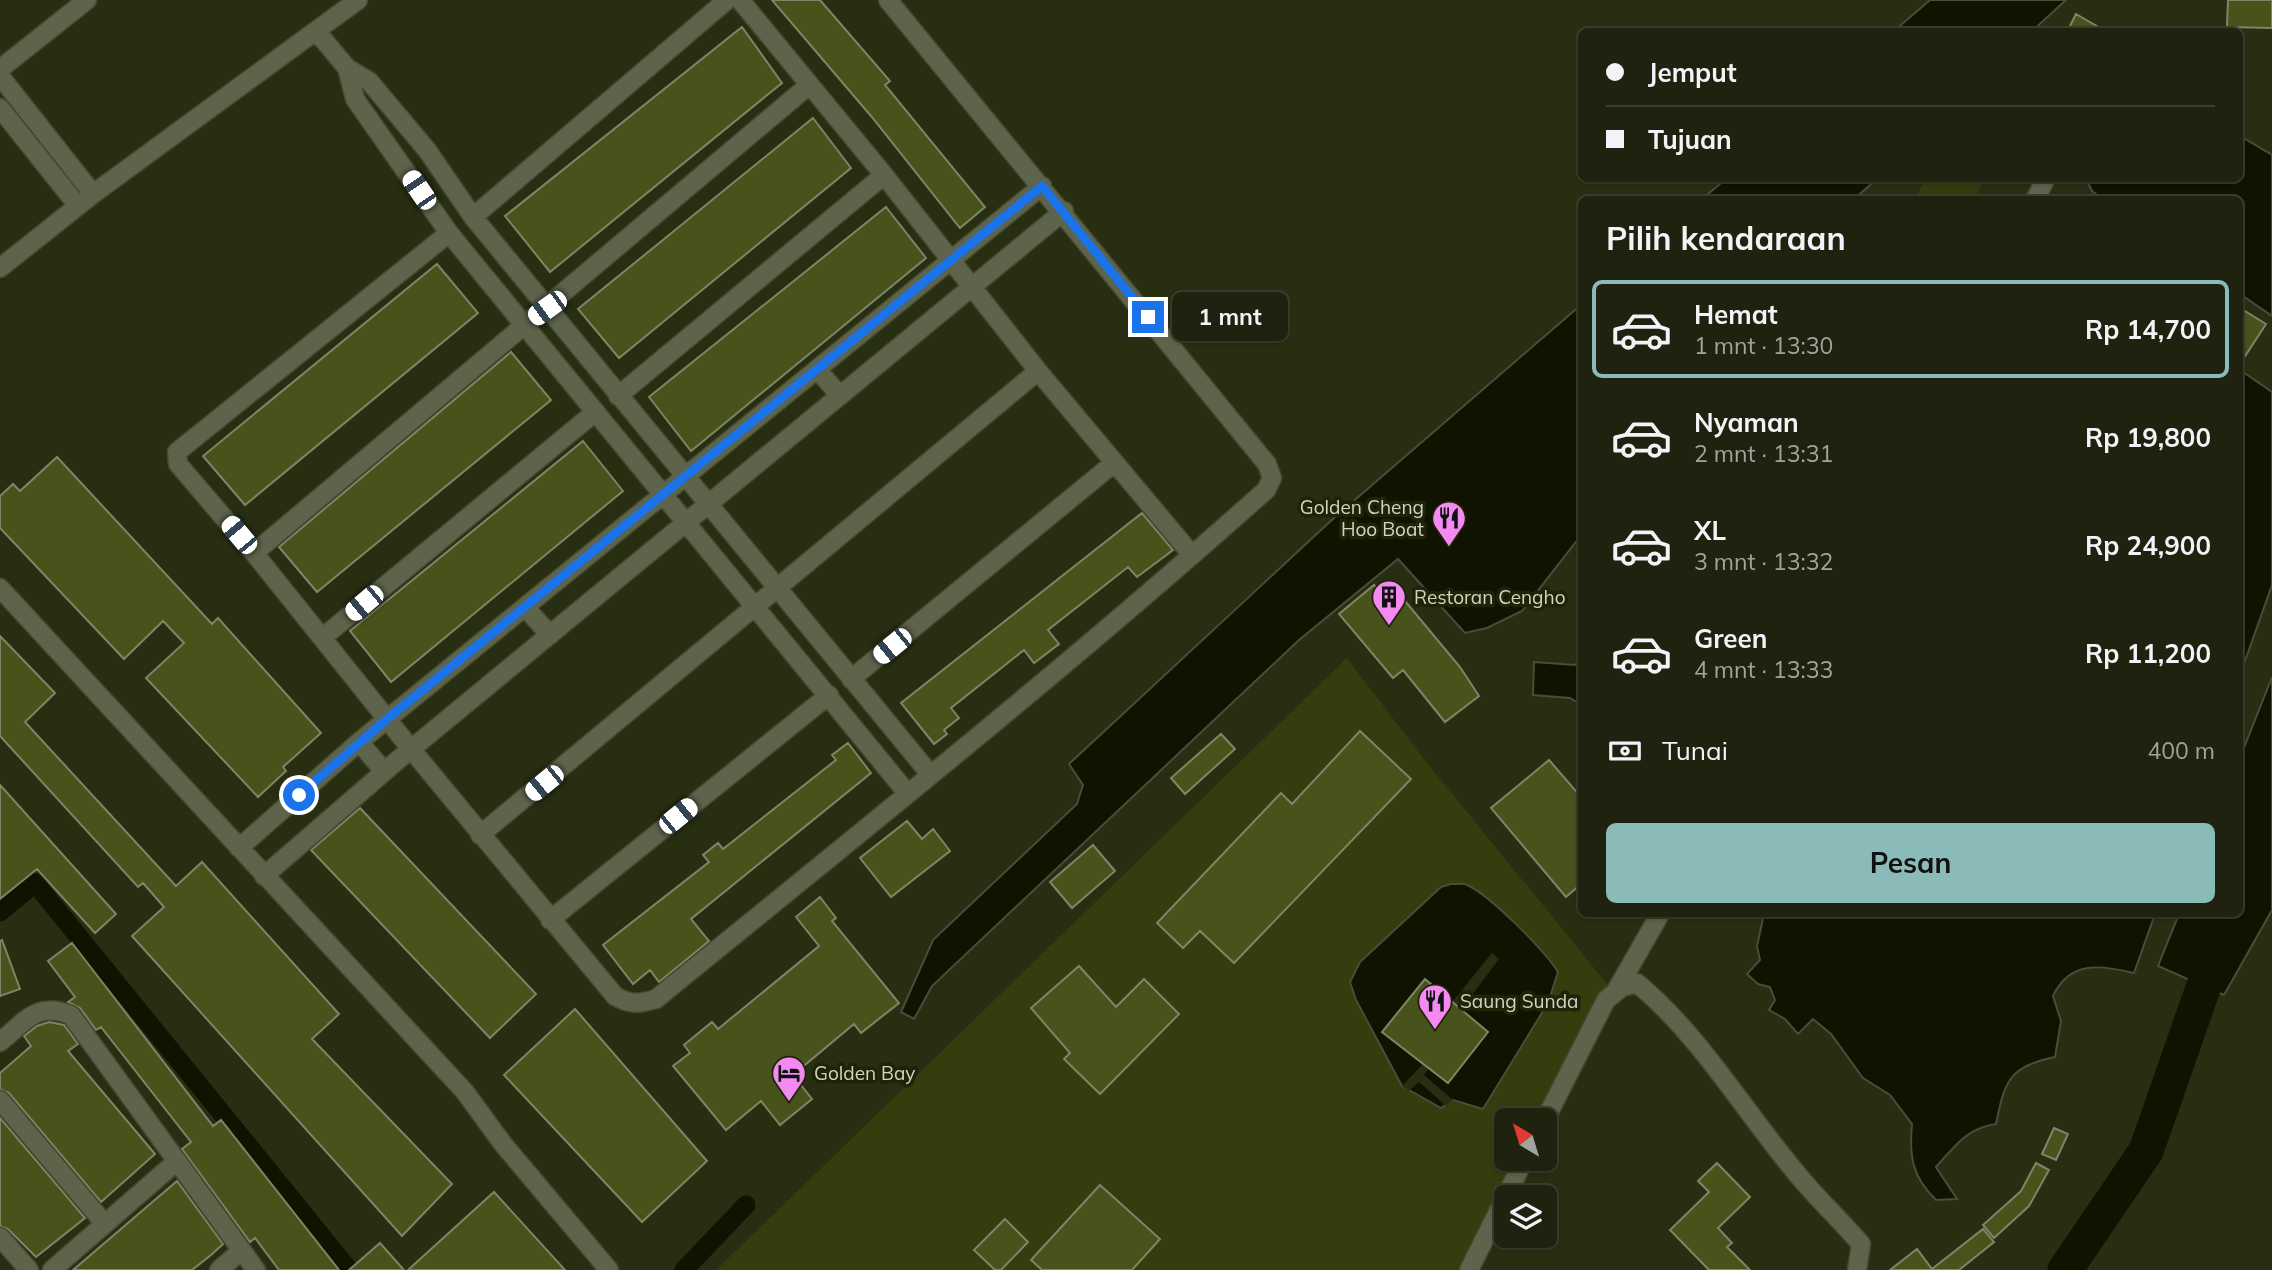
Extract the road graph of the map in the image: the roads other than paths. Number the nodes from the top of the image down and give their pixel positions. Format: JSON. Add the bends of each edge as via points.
{"nodes":[{"id":1,"x":88,"y":0,"type":"edge"},
{"id":2,"x":358,"y":0,"type":"edge"},
{"id":3,"x":727,"y":0,"type":"edge"},
{"id":4,"x":740,"y":0,"type":"edge"},
{"id":5,"x":888,"y":0,"type":"edge"},
{"id":6,"x":317,"y":32,"type":"junction"},
{"id":7,"x":346,"y":68,"type":"junction"},
{"id":8,"x":0,"y":69,"type":"edge"},
{"id":9,"x":0,"y":76,"type":"edge"},
{"id":10,"x":808,"y":86,"type":"junction"},
{"id":11,"x":0,"y":108,"type":"edge"},
{"id":12,"x":427,"y":150,"type":"junction"},
{"id":13,"x":405,"y":168,"type":"junction"},
{"id":14,"x":884,"y":175,"type":"junction"},
{"id":15,"x":1042,"y":186,"type":"junction"},
{"id":16,"x":93,"y":194,"type":"junction"},
{"id":17,"x":78,"y":206,"type":"junction"},
{"id":18,"x":1063,"y":211,"type":"junction"},
{"id":19,"x":473,"y":217,"type":"junction"},
{"id":20,"x":449,"y":233,"type":"junction"},
{"id":21,"x":951,"y":260,"type":"junction"},
{"id":22,"x":0,"y":268,"type":"edge"},
{"id":23,"x":972,"y":287,"type":"junction"},
{"id":24,"x":547,"y":308,"type":"junction"},
{"id":25,"x":523,"y":326,"type":"junction"},
{"id":26,"x":817,"y":369,"type":"junction"},
{"id":27,"x":1038,"y":372,"type":"junction"},
{"id":28,"x":618,"y":396,"type":"junction"},
{"id":29,"x":840,"y":396,"type":"junction"},
{"id":30,"x":594,"y":413,"type":"junction"},
{"id":31,"x":1114,"y":463,"type":"junction"},
{"id":32,"x":684,"y":477,"type":"junction"},
{"id":33,"x":663,"y":495,"type":"junction"},
{"id":34,"x":708,"y":505,"type":"junction"},
{"id":35,"x":687,"y":524,"type":"junction"},
{"id":36,"x":254,"y":553,"type":"junction"},
{"id":37,"x":1192,"y":555,"type":"junction"},
{"id":38,"x":0,"y":588,"type":"edge"},
{"id":39,"x":777,"y":590,"type":"junction"},
{"id":40,"x":525,"y":607,"type":"junction"},
{"id":41,"x":757,"y":608,"type":"junction"},
{"id":42,"x":550,"y":635,"type":"junction"},
{"id":43,"x":322,"y":638,"type":"junction"},
{"id":44,"x":851,"y":679,"type":"junction"},
{"id":45,"x":829,"y":695,"type":"junction"},
{"id":46,"x":387,"y":719,"type":"junction"},
{"id":47,"x":359,"y":742,"type":"junction"},
{"id":48,"x":411,"y":749,"type":"junction"},
{"id":49,"x":384,"y":771,"type":"junction"},
{"id":50,"x":930,"y":774,"type":"junction"},
{"id":51,"x":908,"y":794,"type":"junction"},
{"id":52,"x":480,"y":835,"type":"junction"},
{"id":53,"x":239,"y":848,"type":"junction"},
{"id":54,"x":264,"y":876,"type":"junction"},
{"id":55,"x":1658,"y":917,"type":"edge"},
{"id":56,"x":550,"y":920,"type":"junction"},
{"id":57,"x":1611,"y":995,"type":"junction"},
{"id":58,"x":0,"y":1042,"type":"edge"},
{"id":59,"x":0,"y":1100,"type":"edge"},
{"id":60,"x":1551,"y":1108,"type":"edge"},
{"id":61,"x":177,"y":1161,"type":"junction"},
{"id":62,"x":1518,"y":1171,"type":"edge"},
{"id":63,"x":105,"y":1224,"type":"junction"},
{"id":64,"x":0,"y":1237,"type":"edge"},
{"id":65,"x":241,"y":1251,"type":"junction"},
{"id":66,"x":29,"y":1270,"type":"edge"},
{"id":67,"x":52,"y":1270,"type":"edge"},
{"id":68,"x":219,"y":1270,"type":"edge"},
{"id":69,"x":256,"y":1270,"type":"edge"},
{"id":70,"x":609,"y":1270,"type":"edge"},
{"id":71,"x":1468,"y":1270,"type":"edge"},
{"id":72,"x":1857,"y":1270,"type":"edge"}],
"edges":[{"from":1,"to":8,"type":"street"},
{"from":2,"to":6,"type":"street"},
{"from":3,"to":19,"type":"street"},
{"from":4,"to":10,"type":"street"},
{"from":5,"to":15,"type":"street"},
{"from":6,"to":7,"type":"street"},
{"from":6,"to":16,"type":"street"},
{"from":7,"to":12,"type":"street","via":[[369,81]]},
{"from":7,"to":13,"type":"street","via":[[355,99]]},
{"from":9,"to":16,"type":"street"},
{"from":10,"to":14,"type":"street"},
{"from":10,"to":24,"type":"street"},
{"from":11,"to":17,"type":"street"},
{"from":12,"to":13,"type":"street"},
{"from":12,"to":19,"type":"street"},
{"from":13,"to":20,"type":"street"},
{"from":14,"to":21,"type":"street"},
{"from":14,"to":28,"type":"street"},
{"from":15,"to":18,"type":"street"},
{"from":15,"to":21,"type":"street"},
{"from":16,"to":17,"type":"street"},
{"from":17,"to":22,"type":"street"},
{"from":18,"to":23,"type":"street"},
{"from":18,"to":37,"type":"street","via":[[1267,464],[1272,478],[1266,490]]},
{"from":19,"to":24,"type":"street"},
{"from":20,"to":25,"type":"street"},
{"from":20,"to":36,"type":"street","via":[[177,452],[178,464]]},
{"from":21,"to":23,"type":"street"},
{"from":21,"to":26,"type":"street"},
{"from":23,"to":27,"type":"street"},
{"from":23,"to":29,"type":"street"},
{"from":24,"to":25,"type":"street"},
{"from":24,"to":28,"type":"street"},
{"from":25,"to":30,"type":"street"},
{"from":25,"to":36,"type":"street"},
{"from":26,"to":29,"type":"street"},
{"from":26,"to":32,"type":"street"},
{"from":27,"to":31,"type":"street"},
{"from":27,"to":39,"type":"street"},
{"from":28,"to":32,"type":"street"},
{"from":29,"to":34,"type":"street"},
{"from":30,"to":33,"type":"street"},
{"from":30,"to":43,"type":"street"},
{"from":31,"to":37,"type":"street"},
{"from":31,"to":44,"type":"street"},
{"from":32,"to":33,"type":"street"},
{"from":32,"to":34,"type":"street"},
{"from":33,"to":35,"type":"street"},
{"from":33,"to":40,"type":"street"},
{"from":34,"to":35,"type":"street"},
{"from":34,"to":39,"type":"street"},
{"from":35,"to":41,"type":"street"},
{"from":35,"to":42,"type":"street"},
{"from":36,"to":43,"type":"street"},
{"from":37,"to":50,"type":"street"},
{"from":38,"to":53,"type":"street"},
{"from":39,"to":41,"type":"street"},
{"from":39,"to":44,"type":"street"},
{"from":40,"to":42,"type":"street"},
{"from":40,"to":46,"type":"street"},
{"from":41,"to":45,"type":"street"},
{"from":41,"to":52,"type":"street"},
{"from":42,"to":48,"type":"street"},
{"from":43,"to":46,"type":"street"},
{"from":44,"to":50,"type":"street"},
{"from":45,"to":51,"type":"street"},
{"from":45,"to":56,"type":"street"},
{"from":46,"to":47,"type":"street"},
{"from":46,"to":48,"type":"street"},
{"from":47,"to":49,"type":"street"},
{"from":47,"to":53,"type":"street"},
{"from":48,"to":49,"type":"street"},
{"from":48,"to":52,"type":"street"},
{"from":49,"to":54,"type":"street"},
{"from":50,"to":51,"type":"street"},
{"from":51,"to":56,"type":"street","via":[[656,999],[639,1004],[615,996]]},
{"from":52,"to":56,"type":"street"},
{"from":53,"to":54,"type":"street"},
{"from":54,"to":70,"type":"street","via":[[465,1093]]},
{"from":55,"to":57,"type":"street"},
{"from":57,"to":60,"type":"street"},
{"from":57,"to":72,"type":"street","via":[[1637,983],[1676,1018],[1803,1181],[1861,1244]]},
{"from":58,"to":61,"type":"street","via":[[44,1008],[71,1015]]},
{"from":59,"to":63,"type":"street"},
{"from":61,"to":63,"type":"street"},
{"from":61,"to":65,"type":"street"},
{"from":62,"to":71,"type":"street"},
{"from":63,"to":67,"type":"street"},
{"from":64,"to":66,"type":"street"},
{"from":65,"to":68,"type":"street"},
{"from":65,"to":69,"type":"street"}]}
